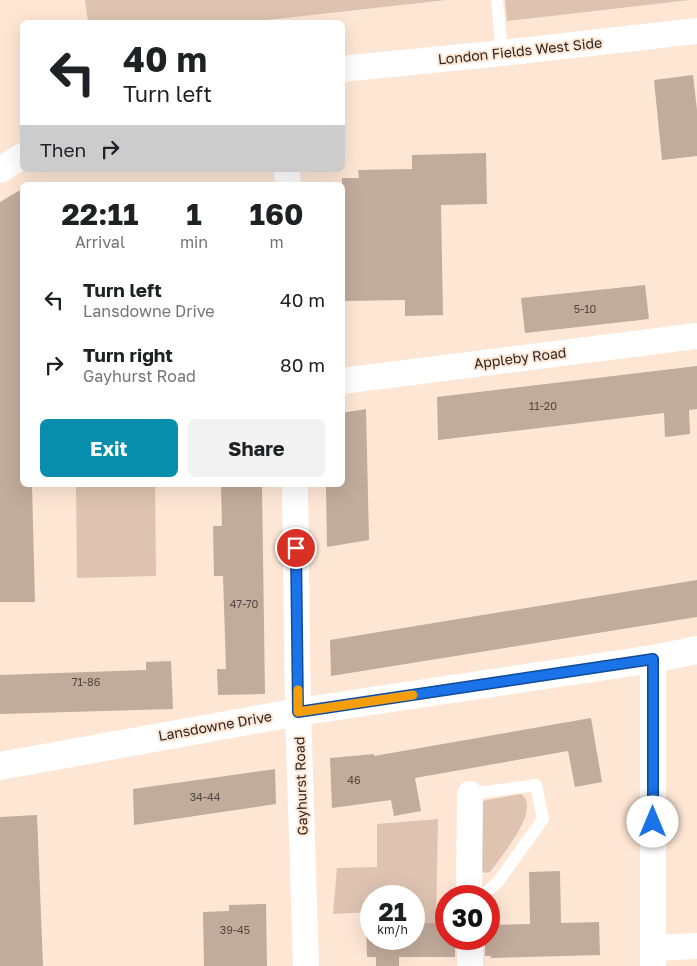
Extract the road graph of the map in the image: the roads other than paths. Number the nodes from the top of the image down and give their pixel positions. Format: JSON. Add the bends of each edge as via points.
{"nodes":[{"id":1,"x":497,"y":0,"type":"edge"},
{"id":2,"x":697,"y":31,"type":"edge"},
{"id":3,"x":502,"y":53,"type":"junction"},
{"id":4,"x":345,"y":69,"type":"edge"},
{"id":5,"x":20,"y":157,"type":"edge"},
{"id":6,"x":0,"y":170,"type":"edge"},
{"id":7,"x":697,"y":336,"type":"edge"},
{"id":8,"x":345,"y":380,"type":"edge"},
{"id":9,"x":295,"y":487,"type":"edge"},
{"id":10,"x":697,"y":650,"type":"edge"},
{"id":11,"x":653,"y":659,"type":"junction"},
{"id":12,"x":298,"y":712,"type":"junction"},
{"id":13,"x":0,"y":766,"type":"edge"},
{"id":14,"x":470,"y":794,"type":"joint"},
{"id":15,"x":469,"y":885,"type":"edge"},
{"id":16,"x":495,"y":885,"type":"edge"},
{"id":17,"x":697,"y":946,"type":"edge"},
{"id":18,"x":470,"y":950,"type":"edge"},
{"id":19,"x":653,"y":957,"type":"edge"},
{"id":20,"x":306,"y":966,"type":"edge"},
{"id":21,"x":470,"y":966,"type":"edge"}],
"edges":[{"from":1,"to":3,"type":"lane"},
{"from":2,"to":3,"type":"street","name":"London Fields West Side"},
{"from":3,"to":4,"type":"street","name":"London Fields West Side"},
{"from":5,"to":6,"type":"street"},
{"from":7,"to":8,"type":"street","name":"Appleby Road"},
{"from":9,"to":12,"type":"street","name":"Gayhurst Road"},
{"from":10,"to":11,"type":"street","name":"Lansdowne Drive"},
{"from":11,"to":12,"type":"street","name":"Lansdowne Drive"},
{"from":11,"to":19,"type":"street"},
{"from":12,"to":13,"type":"street","name":"Lansdowne Drive"},
{"from":12,"to":20,"type":"street","name":"Gayhurst Road"},
{"from":14,"to":15,"type":"street"},
{"from":14,"to":16,"type":"lane","via":[[536,785],[543,819]]},
{"from":17,"to":19,"type":"street"},
{"from":18,"to":21,"type":"street"}]}
